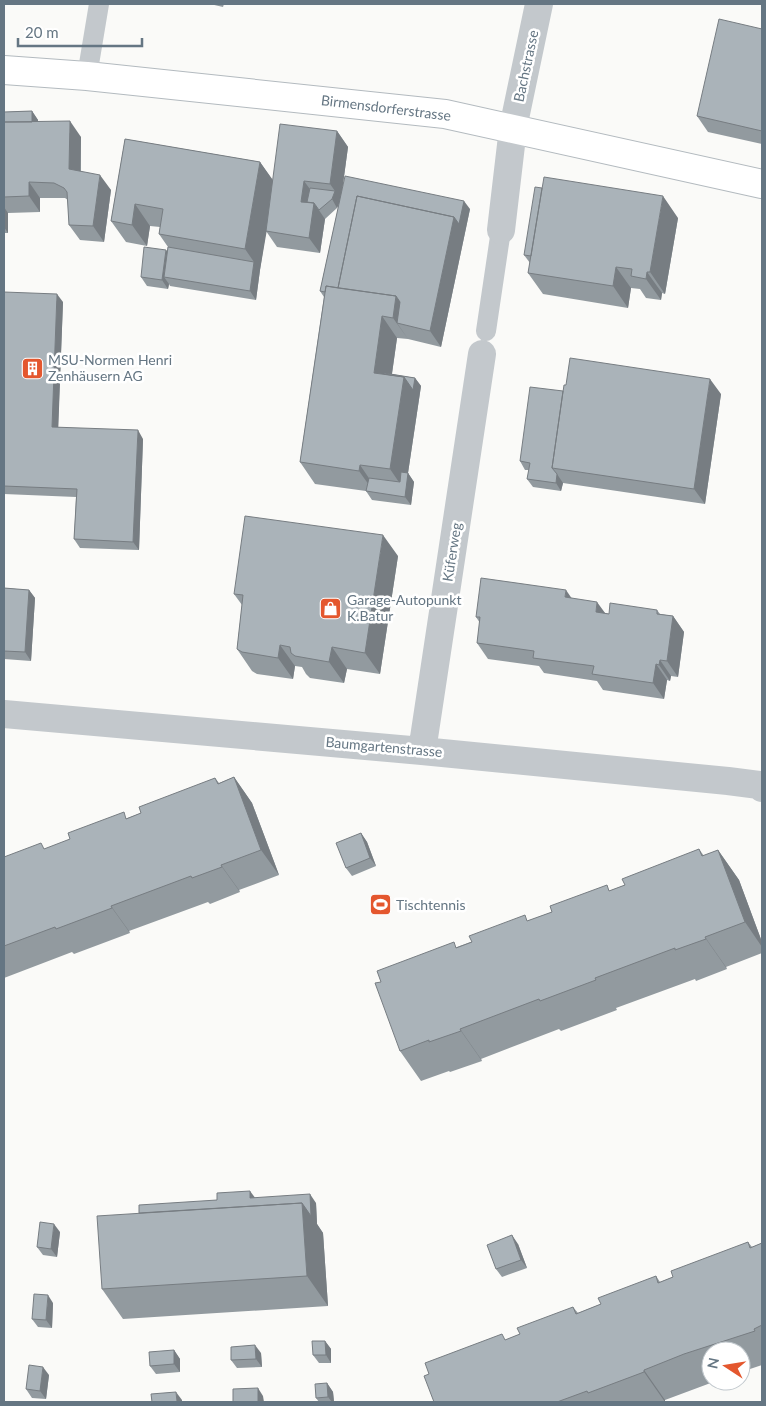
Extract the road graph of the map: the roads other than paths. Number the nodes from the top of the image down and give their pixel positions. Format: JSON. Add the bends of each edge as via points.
{"nodes":[{"id":1,"x":99,"y":4,"type":"edge"},
{"id":2,"x":539,"y":4,"type":"edge"},
{"id":3,"x":4,"y":70,"type":"edge"},
{"id":4,"x":87,"y":76,"type":"junction"},
{"id":5,"x":513,"y":128,"type":"junction"},
{"id":6,"x":762,"y":184,"type":"edge"},
{"id":7,"x":501,"y":230,"type":"joint"},
{"id":8,"x":484,"y":343,"type":"joint"},
{"id":9,"x":4,"y":714,"type":"edge"},
{"id":10,"x":422,"y":751,"type":"junction"},
{"id":11,"x":762,"y":788,"type":"edge"}],
"edges":[{"from":1,"to":4,"type":"lane"},
{"from":2,"to":5,"type":"street","name":"Bachstrasse"},
{"from":3,"to":4,"type":"main road","name":"Birmensdorferstrasse"},
{"from":4,"to":5,"type":"main road","name":"Birmensdorferstrasse","via":[[445,114]]},
{"from":5,"to":6,"type":"main road","name":"Birmensdorferstrasse"},
{"from":5,"to":7,"type":"street","name":"Küferweg"},
{"from":7,"to":8,"type":"lane","name":"Küferweg"},
{"from":8,"to":10,"type":"street","name":"Küferweg"},
{"from":9,"to":10,"type":"street","name":"Baumgartenstrasse"},
{"from":10,"to":11,"type":"street","name":"Baumgartenstrasse","via":[[728,781]]}]}
